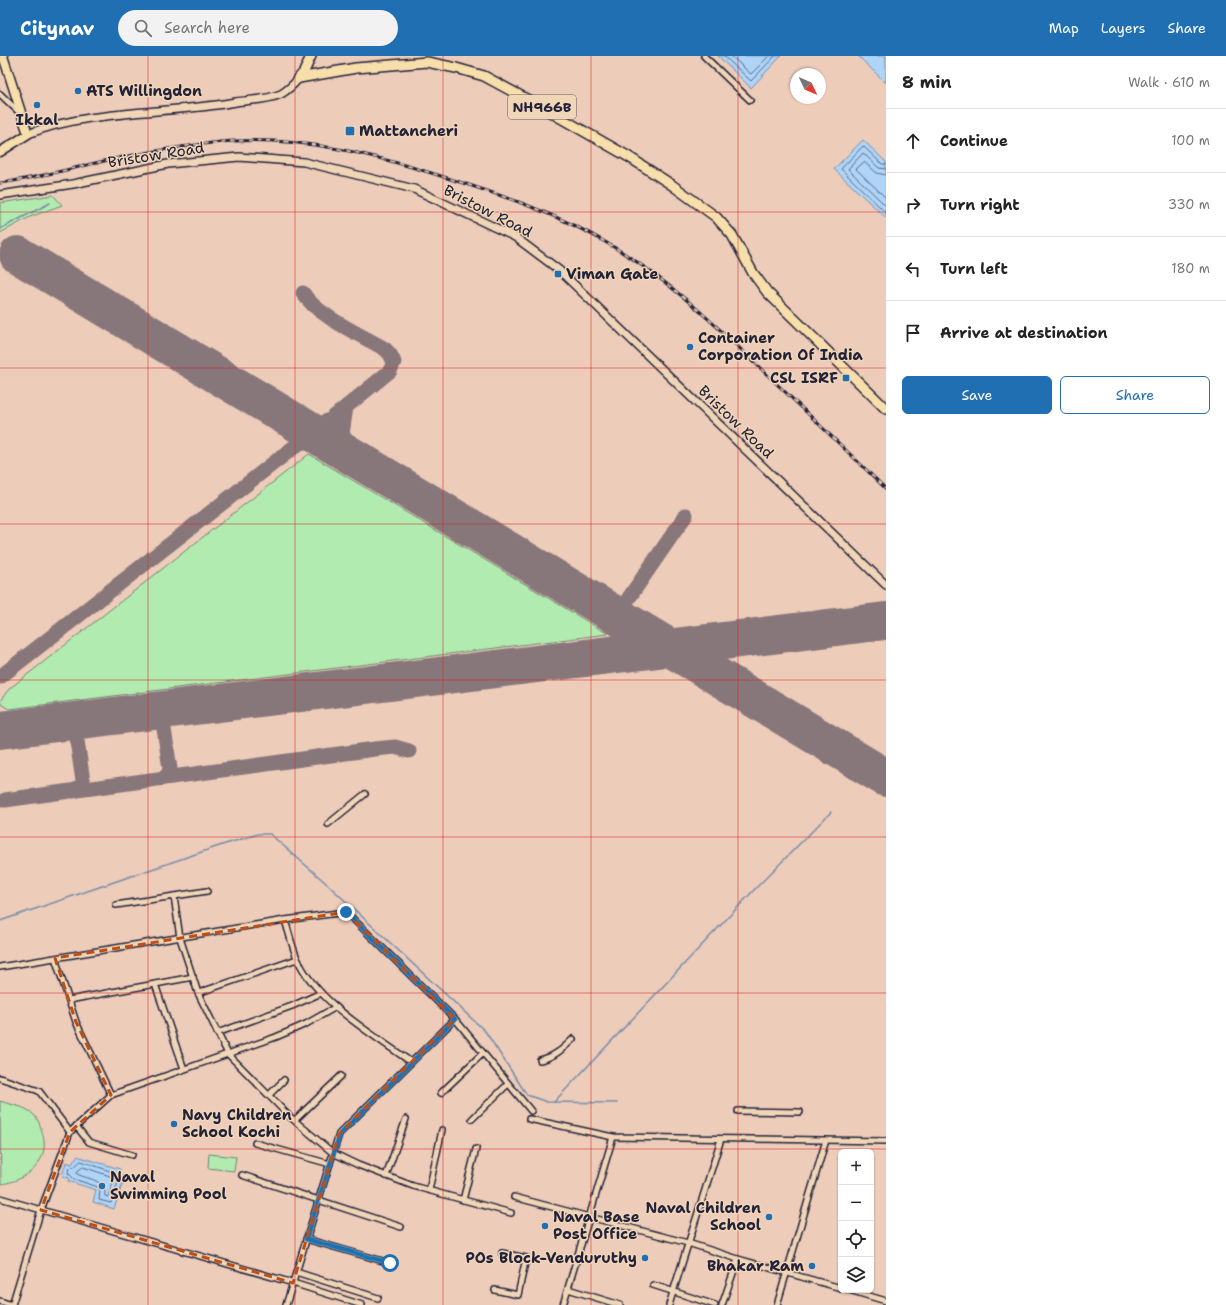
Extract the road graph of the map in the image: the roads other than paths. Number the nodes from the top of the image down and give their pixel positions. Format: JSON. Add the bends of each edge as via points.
{"nodes":[{"id":1,"x":3,"y":56,"type":"edge"},
{"id":2,"x":311,"y":56,"type":"edge"},
{"id":3,"x":704,"y":56,"type":"edge"},
{"id":4,"x":299,"y":78,"type":"junction"},
{"id":5,"x":0,"y":94,"type":"edge"},
{"id":6,"x":750,"y":100,"type":"dead end"},
{"id":7,"x":20,"y":114,"type":"junction"},
{"id":8,"x":28,"y":134,"type":"junction"},
{"id":9,"x":0,"y":152,"type":"edge"},
{"id":10,"x":0,"y":195,"type":"edge"},
{"id":11,"x":886,"y":408,"type":"edge"},
{"id":12,"x":886,"y":585,"type":"edge"},
{"id":13,"x":365,"y":794,"type":"dead end"},
{"id":14,"x":328,"y":824,"type":"dead end"},
{"id":15,"x":207,"y":891,"type":"dead end"},
{"id":16,"x":174,"y":896,"type":"junction"},
{"id":17,"x":116,"y":905,"type":"dead end"},
{"id":18,"x":285,"y":920,"type":"junction"},
{"id":19,"x":180,"y":938,"type":"junction"},
{"id":20,"x":55,"y":958,"type":"junction"},
{"id":21,"x":297,"y":959,"type":"junction"},
{"id":22,"x":0,"y":967,"type":"edge"},
{"id":23,"x":193,"y":977,"type":"junction"},
{"id":24,"x":155,"y":984,"type":"junction"},
{"id":25,"x":198,"y":993,"type":"junction"},
{"id":26,"x":320,"y":993,"type":"junction"},
{"id":27,"x":68,"y":1000,"type":"junction"},
{"id":28,"x":336,"y":1007,"type":"junction"},
{"id":29,"x":455,"y":1019,"type":"junction"},
{"id":30,"x":217,"y":1033,"type":"junction"},
{"id":31,"x":573,"y":1039,"type":"dead end"},
{"id":32,"x":483,"y":1053,"type":"junction"},
{"id":33,"x":228,"y":1054,"type":"junction"},
{"id":34,"x":540,"y":1060,"type":"dead end"},
{"id":35,"x":411,"y":1062,"type":"junction"},
{"id":36,"x":184,"y":1069,"type":"junction"},
{"id":37,"x":341,"y":1076,"type":"dead end"},
{"id":38,"x":0,"y":1078,"type":"edge"},
{"id":39,"x":284,"y":1080,"type":"dead end"},
{"id":40,"x":508,"y":1084,"type":"junction"},
{"id":41,"x":441,"y":1093,"type":"dead end"},
{"id":42,"x":111,"y":1094,"type":"junction"},
{"id":43,"x":269,"y":1095,"type":"junction"},
{"id":44,"x":531,"y":1111,"type":"dead end"},
{"id":45,"x":738,"y":1111,"type":"dead end"},
{"id":46,"x":800,"y":1112,"type":"dead end"},
{"id":47,"x":406,"y":1119,"type":"dead end"},
{"id":48,"x":472,"y":1119,"type":"dead end"},
{"id":49,"x":530,"y":1119,"type":"dead end"},
{"id":50,"x":295,"y":1120,"type":"junction"},
{"id":51,"x":76,"y":1126,"type":"junction"},
{"id":52,"x":442,"y":1130,"type":"dead end"},
{"id":53,"x":70,"y":1132,"type":"junction"},
{"id":54,"x":613,"y":1137,"type":"junction"},
{"id":55,"x":721,"y":1139,"type":"junction"},
{"id":56,"x":826,"y":1140,"type":"junction"},
{"id":57,"x":886,"y":1142,"type":"edge"},
{"id":58,"x":255,"y":1143,"type":"dead end"},
{"id":59,"x":476,"y":1149,"type":"dead end"},
{"id":60,"x":333,"y":1153,"type":"junction"},
{"id":61,"x":132,"y":1155,"type":"dead end"},
{"id":62,"x":330,"y":1164,"type":"junction"},
{"id":63,"x":242,"y":1175,"type":"dead end"},
{"id":64,"x":386,"y":1176,"type":"junction"},
{"id":65,"x":429,"y":1190,"type":"junction"},
{"id":66,"x":514,"y":1197,"type":"dead end"},
{"id":67,"x":0,"y":1198,"type":"edge"},
{"id":68,"x":464,"y":1200,"type":"junction"},
{"id":69,"x":319,"y":1201,"type":"junction"},
{"id":70,"x":41,"y":1210,"type":"junction"},
{"id":71,"x":511,"y":1213,"type":"dead end"},
{"id":72,"x":589,"y":1218,"type":"junction"},
{"id":73,"x":401,"y":1227,"type":"dead end"},
{"id":74,"x":306,"y":1239,"type":"junction"},
{"id":75,"x":688,"y":1243,"type":"junction"},
{"id":76,"x":502,"y":1253,"type":"dead end"},
{"id":77,"x":738,"y":1259,"type":"junction"},
{"id":78,"x":390,"y":1263,"type":"dead end"},
{"id":79,"x":296,"y":1272,"type":"junction"},
{"id":80,"x":787,"y":1272,"type":"junction"},
{"id":81,"x":293,"y":1283,"type":"junction"},
{"id":82,"x":653,"y":1285,"type":"dead end"},
{"id":83,"x":838,"y":1287,"type":"edge"},
{"id":84,"x":568,"y":1289,"type":"junction"},
{"id":85,"x":495,"y":1290,"type":"dead end"},
{"id":86,"x":674,"y":1293,"type":"junction"},
{"id":87,"x":859,"y":1293,"type":"edge"},
{"id":88,"x":378,"y":1298,"type":"dead end"},
{"id":89,"x":0,"y":1301,"type":"edge"},
{"id":90,"x":886,"y":1301,"type":"edge"},
{"id":91,"x":12,"y":1305,"type":"edge"},
{"id":92,"x":286,"y":1305,"type":"edge"},
{"id":93,"x":362,"y":1305,"type":"edge"},
{"id":94,"x":563,"y":1305,"type":"edge"},
{"id":95,"x":620,"y":1305,"type":"edge"},
{"id":96,"x":670,"y":1305,"type":"edge"},
{"id":97,"x":715,"y":1305,"type":"edge"},
{"id":98,"x":722,"y":1305,"type":"edge"},
{"id":99,"x":777,"y":1305,"type":"edge"}],
"edges":[{"from":1,"to":7,"type":"main road"},
{"from":2,"to":4,"type":"highway"},
{"from":3,"to":6,"type":"street"},
{"from":4,"to":8,"type":"street","via":[[280,94],[221,105],[81,120],[46,127]]},
{"from":4,"to":11,"type":"highway","number":"NH966B","via":[[356,68],[427,62],[484,76],[545,109],[635,161],[716,217],[732,235],[767,292]]},
{"from":5,"to":7,"type":"street"},
{"from":7,"to":8,"type":"main road"},
{"from":8,"to":9,"type":"main road"},
{"from":10,"to":12,"type":"street","name":"Bristow Road","via":[[73,184],[168,164],[239,157],[304,162],[414,189],[515,237],[559,270]]},
{"from":13,"to":14,"type":"street"},
{"from":15,"to":16,"type":"street"},
{"from":16,"to":17,"type":"street"},
{"from":16,"to":19,"type":"street"},
{"from":18,"to":19,"type":"street"},
{"from":18,"to":21,"type":"street"},
{"from":18,"to":29,"type":"street","via":[[346,912]]},
{"from":19,"to":20,"type":"street"},
{"from":19,"to":23,"type":"street"},
{"from":20,"to":22,"type":"street"},
{"from":20,"to":27,"type":"street"},
{"from":21,"to":25,"type":"street"},
{"from":21,"to":26,"type":"street"},
{"from":23,"to":24,"type":"street"},
{"from":23,"to":25,"type":"street"},
{"from":24,"to":27,"type":"street"},
{"from":24,"to":36,"type":"street"},
{"from":25,"to":30,"type":"street"},
{"from":26,"to":28,"type":"street"},
{"from":26,"to":30,"type":"street"},
{"from":27,"to":42,"type":"street"},
{"from":28,"to":33,"type":"street","via":[[306,1024]]},
{"from":28,"to":35,"type":"street"},
{"from":29,"to":32,"type":"street"},
{"from":29,"to":35,"type":"street"},
{"from":30,"to":33,"type":"street"},
{"from":31,"to":34,"type":"street","via":[[550,1058]]},
{"from":32,"to":40,"type":"street"},
{"from":32,"to":41,"type":"street"},
{"from":33,"to":36,"type":"street"},
{"from":33,"to":43,"type":"street"},
{"from":35,"to":60,"type":"street","via":[[340,1134]]},
{"from":36,"to":42,"type":"street"},
{"from":37,"to":50,"type":"street"},
{"from":38,"to":53,"type":"street","via":[[39,1091]]},
{"from":39,"to":43,"type":"street"},
{"from":40,"to":44,"type":"street"},
{"from":40,"to":48,"type":"street"},
{"from":42,"to":51,"type":"street"},
{"from":43,"to":50,"type":"street"},
{"from":45,"to":46,"type":"street"},
{"from":47,"to":64,"type":"street"},
{"from":49,"to":54,"type":"street"},
{"from":50,"to":60,"type":"street"},
{"from":51,"to":53,"type":"street"},
{"from":51,"to":61,"type":"street","via":[[89,1142]]},
{"from":52,"to":65,"type":"street"},
{"from":53,"to":70,"type":"street"},
{"from":54,"to":55,"type":"street"},
{"from":54,"to":72,"type":"street"},
{"from":55,"to":56,"type":"street"},
{"from":55,"to":75,"type":"street"},
{"from":56,"to":57,"type":"street"},
{"from":56,"to":80,"type":"street"},
{"from":58,"to":62,"type":"street"},
{"from":59,"to":68,"type":"street"},
{"from":60,"to":62,"type":"street"},
{"from":60,"to":64,"type":"street"},
{"from":62,"to":69,"type":"street"},
{"from":63,"to":69,"type":"street"},
{"from":64,"to":65,"type":"street"},
{"from":65,"to":68,"type":"street"},
{"from":66,"to":72,"type":"street"},
{"from":67,"to":70,"type":"street"},
{"from":68,"to":71,"type":"street"},
{"from":69,"to":73,"type":"street"},
{"from":69,"to":74,"type":"street"},
{"from":70,"to":81,"type":"street"},
{"from":70,"to":91,"type":"street"},
{"from":72,"to":75,"type":"street"},
{"from":72,"to":84,"type":"street"},
{"from":74,"to":78,"type":"street"},
{"from":74,"to":79,"type":"street"},
{"from":75,"to":77,"type":"street"},
{"from":75,"to":86,"type":"street"},
{"from":76,"to":85,"type":"street","via":[[526,1258],[518,1295]]},
{"from":77,"to":80,"type":"street"},
{"from":77,"to":98,"type":"street"},
{"from":79,"to":81,"type":"street"},
{"from":79,"to":88,"type":"street"},
{"from":80,"to":83,"type":"street"},
{"from":80,"to":99,"type":"street"},
{"from":81,"to":92,"type":"street"},
{"from":81,"to":93,"type":"street"},
{"from":82,"to":86,"type":"street"},
{"from":84,"to":94,"type":"street"},
{"from":84,"to":95,"type":"street"},
{"from":86,"to":96,"type":"street"},
{"from":86,"to":97,"type":"street"},
{"from":87,"to":90,"type":"street"},
{"from":89,"to":91,"type":"street"}]}
